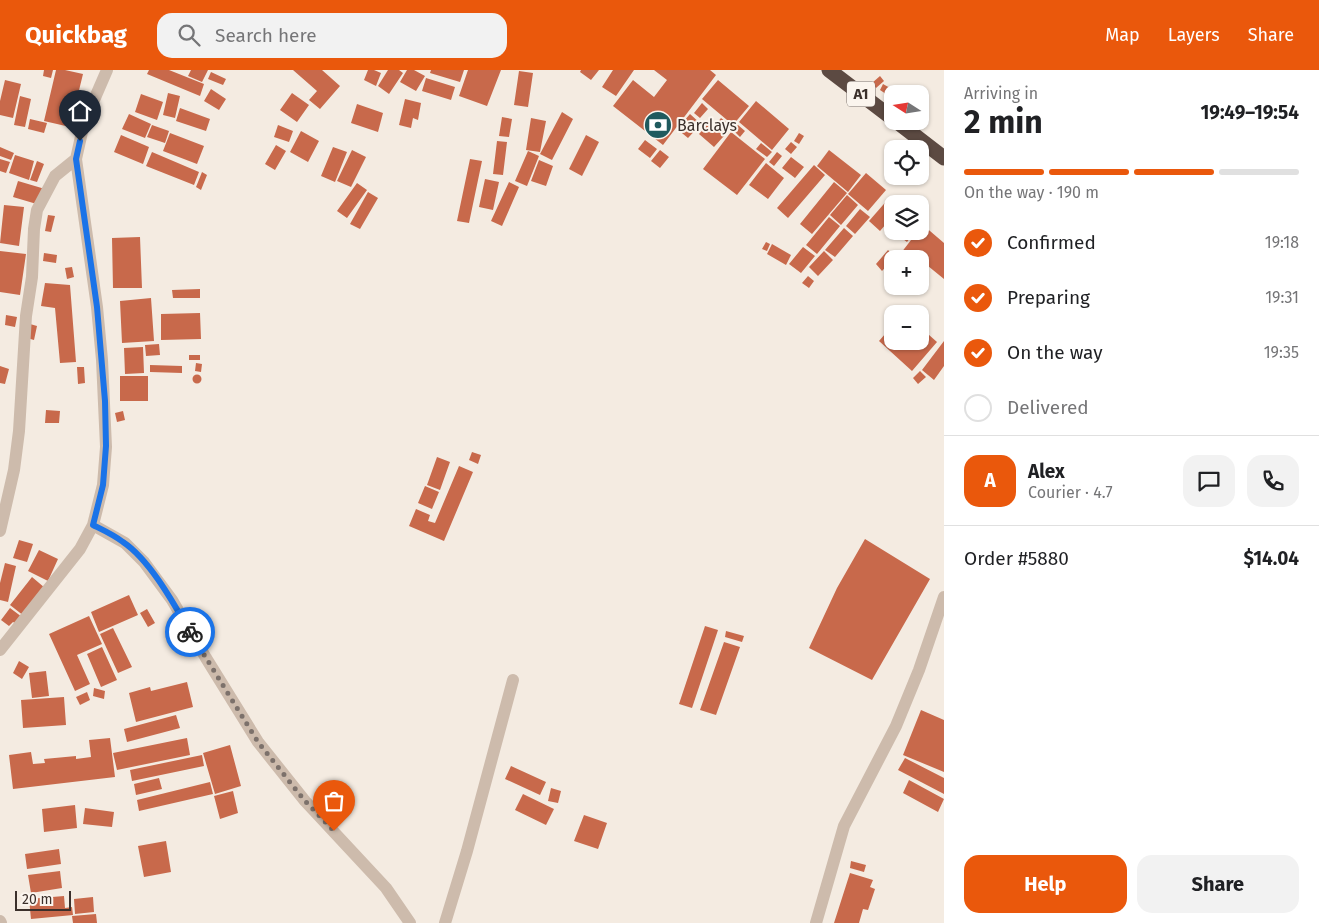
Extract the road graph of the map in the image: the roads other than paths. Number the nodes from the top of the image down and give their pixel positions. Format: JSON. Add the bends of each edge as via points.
{"nodes":[{"id":1,"x":107,"y":70,"type":"edge"},
{"id":2,"x":829,"y":70,"type":"edge"},
{"id":3,"x":884,"y":112,"type":"edge"},
{"id":4,"x":908,"y":130,"type":"edge"},
{"id":5,"x":944,"y":158,"type":"edge"},
{"id":6,"x":76,"y":159,"type":"junction"},
{"id":7,"x":93,"y":525,"type":"junction"},
{"id":8,"x":0,"y":532,"type":"edge"},
{"id":9,"x":944,"y":597,"type":"edge"},
{"id":10,"x":0,"y":650,"type":"edge"},
{"id":11,"x":513,"y":680,"type":"dead end"},
{"id":12,"x":410,"y":923,"type":"edge"},
{"id":13,"x":445,"y":923,"type":"edge"},
{"id":14,"x":816,"y":923,"type":"edge"}],
"edges":[{"from":1,"to":6,"type":"street","via":[[84,123]]},
{"from":2,"to":3,"type":"highway","number":"A1"},
{"from":4,"to":5,"type":"highway"},
{"from":6,"to":7,"type":"street","via":[[97,307],[105,401],[103,485]]},
{"from":6,"to":8,"type":"street","via":[[56,176],[37,210],[19,431]]},
{"from":7,"to":10,"type":"street","via":[[80,549]]},
{"from":7,"to":12,"type":"street","via":[[125,543],[144,562],[172,600],[258,742],[305,801],[386,888]]},
{"from":9,"to":14,"type":"street","via":[[896,726],[844,826]]},
{"from":11,"to":13,"type":"street"}]}
